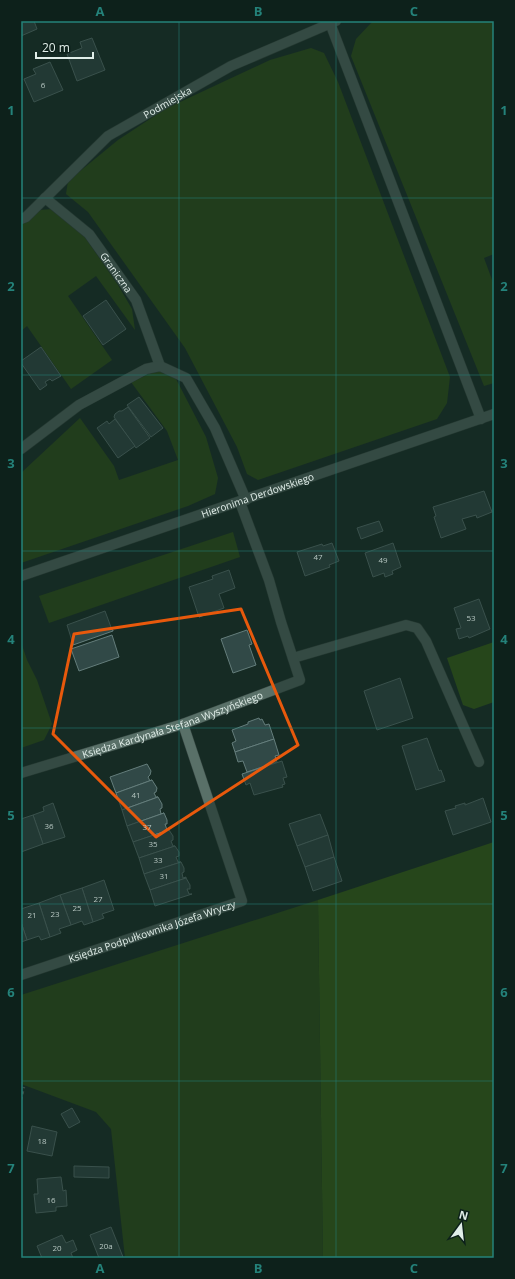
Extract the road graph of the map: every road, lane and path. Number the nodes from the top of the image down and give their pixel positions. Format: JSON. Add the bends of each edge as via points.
{"nodes":[{"id":1,"x":333,"y":22,"type":"edge"},
{"id":2,"x":45,"y":198,"type":"junction"},
{"id":3,"x":21,"y":219,"type":"edge"},
{"id":4,"x":160,"y":366,"type":"junction"},
{"id":5,"x":494,"y":414,"type":"edge"},
{"id":6,"x":481,"y":419,"type":"junction"},
{"id":7,"x":21,"y":449,"type":"edge"},
{"id":8,"x":243,"y":501,"type":"junction"},
{"id":9,"x":21,"y":576,"type":"edge"},
{"id":10,"x":293,"y":658,"type":"junction"},
{"id":11,"x":183,"y":724,"type":"junction"},
{"id":12,"x":479,"y":762,"type":"dead end"},
{"id":13,"x":21,"y":773,"type":"edge"},
{"id":14,"x":21,"y":975,"type":"edge"},
{"id":15,"x":24,"y":1087,"type":"dead end"},
{"id":16,"x":21,"y":1100,"type":"edge"}],
"edges":[{"from":1,"to":2,"type":"street","name":"Podmiejska","via":[[231,66],[108,136]]},
{"from":1,"to":6,"type":"street"},
{"from":2,"to":3,"type":"street","name":"Podmiejska"},
{"from":2,"to":4,"type":"street","name":"Graniczna","via":[[89,234],[136,300]]},
{"from":4,"to":7,"type":"street","via":[[146,369],[79,406]]},
{"from":4,"to":8,"type":"street","via":[[186,378],[215,428]]},
{"from":5,"to":6,"type":"street","name":"Hieronima Derdowskiego"},
{"from":6,"to":8,"type":"street","name":"Hieronima Derdowskiego"},
{"from":8,"to":9,"type":"street","name":"Hieronima Derdowskiego"},
{"from":8,"to":10,"type":"street","name":"Księdza Kardynała Stefana Wyszyńskiego"},
{"from":10,"to":11,"type":"street","name":"Księdza Kardynała Stefana Wyszyńskiego","via":[[300,680]]},
{"from":10,"to":12,"type":"street","via":[[406,625],[417,628],[426,641]]},
{"from":11,"to":13,"type":"street","name":"Księdza Kardynała Stefana Wyszyńskiego"},
{"from":11,"to":14,"type":"street","name":"Księdza Podpułkownika Józefa Wryczy","via":[[242,901]]},
{"from":15,"to":16,"type":"path"}]}
